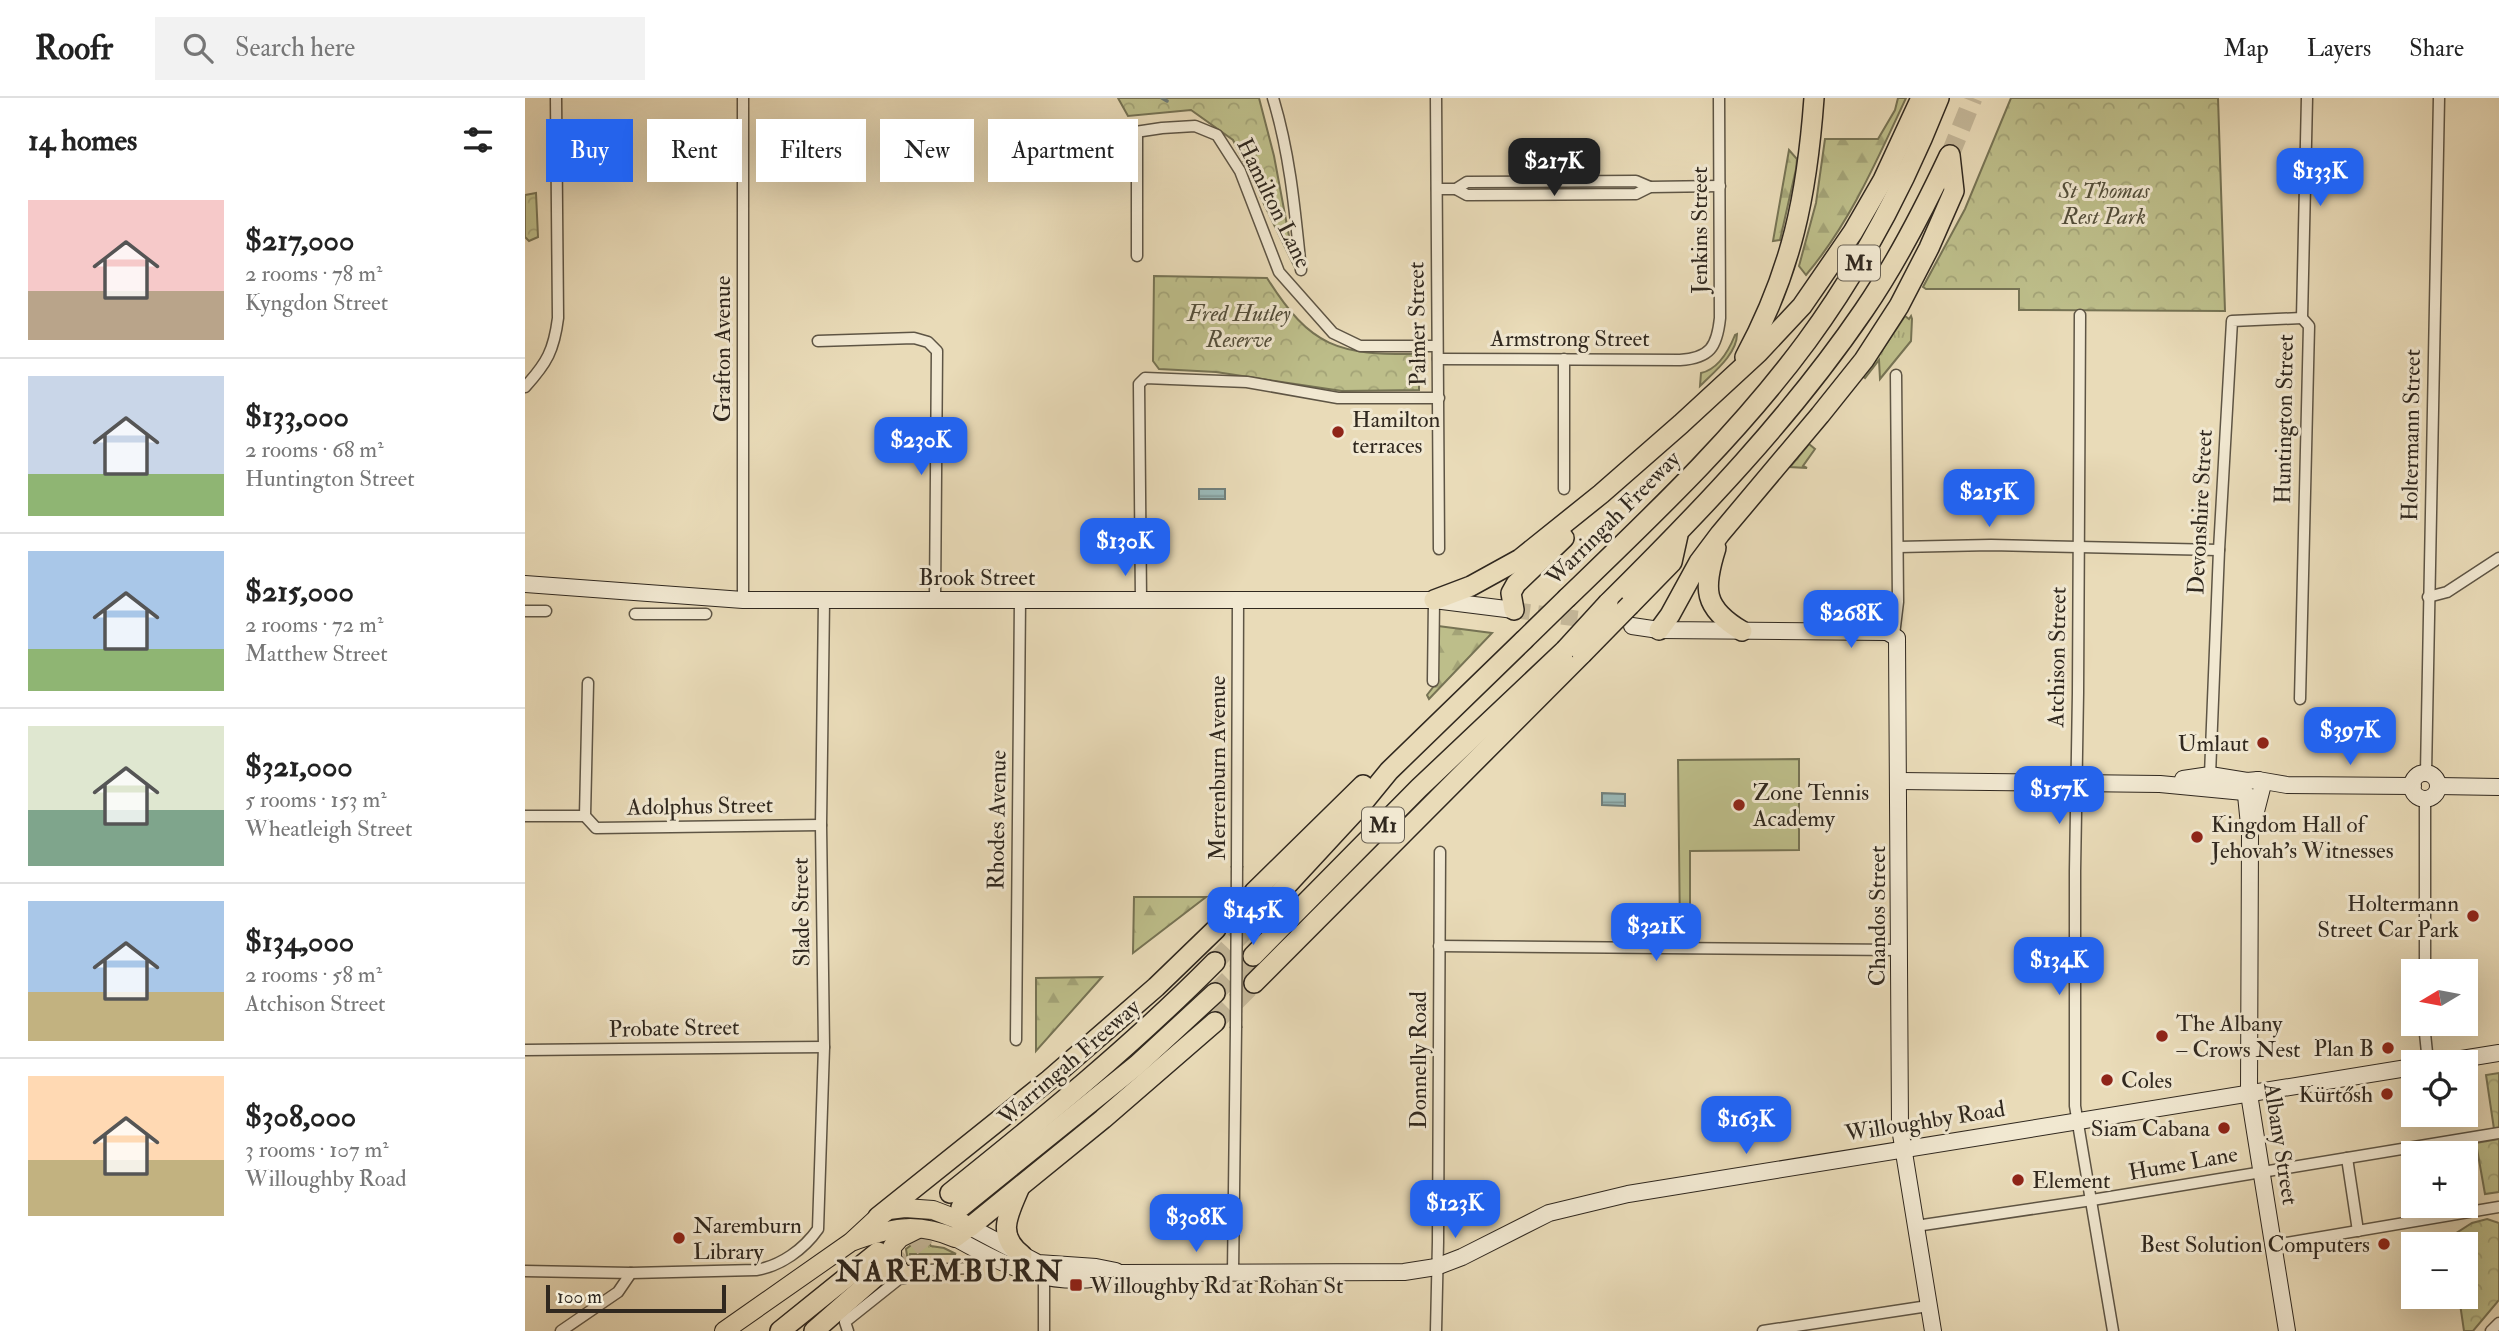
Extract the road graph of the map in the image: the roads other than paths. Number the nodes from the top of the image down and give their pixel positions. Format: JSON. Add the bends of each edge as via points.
{"nodes":[{"id":1,"x":556,"y":98,"type":"edge"},
{"id":2,"x":743,"y":98,"type":"edge"},
{"id":3,"x":1273,"y":98,"type":"edge"},
{"id":4,"x":1436,"y":98,"type":"edge"},
{"id":5,"x":1719,"y":98,"type":"edge"},
{"id":6,"x":1814,"y":98,"type":"edge"},
{"id":7,"x":1921,"y":98,"type":"edge"},
{"id":8,"x":1939,"y":98,"type":"edge"},
{"id":9,"x":2307,"y":98,"type":"edge"},
{"id":10,"x":2439,"y":98,"type":"edge"},
{"id":11,"x":1138,"y":133,"type":"edge"},
{"id":12,"x":1137,"y":182,"type":"edge"},
{"id":13,"x":1720,"y":186,"type":"junction"},
{"id":14,"x":1437,"y":189,"type":"junction"},
{"id":15,"x":1137,"y":256,"type":"dead end"},
{"id":16,"x":1301,"y":270,"type":"dead end"},
{"id":17,"x":2080,"y":315,"type":"dead end"},
{"id":18,"x":2302,"y":318,"type":"junction"},
{"id":19,"x":818,"y":341,"type":"dead end"},
{"id":20,"x":1437,"y":346,"type":"junction"},
{"id":21,"x":1702,"y":356,"type":"joint"},
{"id":22,"x":1438,"y":359,"type":"junction"},
{"id":23,"x":1564,"y":359,"type":"junction"},
{"id":24,"x":1896,"y":374,"type":"dead end"},
{"id":25,"x":525,"y":387,"type":"edge"},
{"id":26,"x":1718,"y":391,"type":"junction"},
{"id":27,"x":1439,"y":398,"type":"junction"},
{"id":28,"x":1564,"y":489,"type":"dead end"},
{"id":29,"x":1601,"y":494,"type":"junction"},
{"id":30,"x":1678,"y":534,"type":"junction"},
{"id":31,"x":1720,"y":534,"type":"junction"},
{"id":32,"x":1898,"y":547,"type":"junction"},
{"id":33,"x":2080,"y":547,"type":"junction"},
{"id":34,"x":1439,"y":549,"type":"dead end"},
{"id":35,"x":2219,"y":550,"type":"junction"},
{"id":36,"x":2499,"y":558,"type":"edge"},
{"id":37,"x":525,"y":584,"type":"edge"},
{"id":38,"x":668,"y":595,"type":"junction"},
{"id":39,"x":2428,"y":597,"type":"junction"},
{"id":40,"x":743,"y":600,"type":"junction"},
{"id":41,"x":935,"y":600,"type":"junction"},
{"id":42,"x":1020,"y":600,"type":"junction"},
{"id":43,"x":1141,"y":600,"type":"junction"},
{"id":44,"x":1238,"y":600,"type":"junction"},
{"id":45,"x":1434,"y":600,"type":"junction"},
{"id":46,"x":824,"y":601,"type":"junction"},
{"id":47,"x":1514,"y":610,"type":"joint"},
{"id":48,"x":525,"y":611,"type":"edge"},
{"id":49,"x":546,"y":611,"type":"dead end"},
{"id":50,"x":665,"y":613,"type":"junction"},
{"id":51,"x":635,"y":614,"type":"dead end"},
{"id":52,"x":706,"y":614,"type":"dead end"},
{"id":53,"x":1632,"y":626,"type":"dead end"},
{"id":54,"x":1659,"y":630,"type":"junction"},
{"id":55,"x":1742,"y":631,"type":"junction"},
{"id":56,"x":1894,"y":635,"type":"junction"},
{"id":57,"x":1574,"y":652,"type":"junction"},
{"id":58,"x":1433,"y":681,"type":"dead end"},
{"id":59,"x":588,"y":682,"type":"dead end"},
{"id":60,"x":2300,"y":699,"type":"dead end"},
{"id":61,"x":1389,"y":771,"type":"junction"},
{"id":62,"x":2426,"y":773,"type":"junction"},
{"id":63,"x":2210,"y":775,"type":"junction"},
{"id":64,"x":1899,"y":781,"type":"junction"},
{"id":65,"x":2076,"y":783,"type":"junction"},
{"id":66,"x":2160,"y":784,"type":"junction"},
{"id":67,"x":2413,"y":786,"type":"junction"},
{"id":68,"x":2438,"y":786,"type":"junction"},
{"id":69,"x":2499,"y":787,"type":"edge"},
{"id":70,"x":2253,"y":789,"type":"junction"},
{"id":71,"x":2425,"y":799,"type":"junction"},
{"id":72,"x":525,"y":816,"type":"edge"},
{"id":73,"x":585,"y":816,"type":"junction"},
{"id":74,"x":821,"y":825,"type":"junction"},
{"id":75,"x":1440,"y":852,"type":"dead end"},
{"id":76,"x":1254,"y":892,"type":"tunnel mouth"},
{"id":77,"x":1254,"y":922,"type":"tunnel mouth"},
{"id":78,"x":1216,"y":929,"type":"tunnel mouth"},
{"id":79,"x":1439,"y":946,"type":"junction"},
{"id":80,"x":1899,"y":950,"type":"junction"},
{"id":81,"x":1253,"y":956,"type":"tunnel mouth"},
{"id":82,"x":2425,"y":959,"type":"edge"},
{"id":83,"x":1215,"y":962,"type":"tunnel mouth"},
{"id":84,"x":1254,"y":983,"type":"tunnel mouth"},
{"id":85,"x":1215,"y":993,"type":"tunnel mouth"},
{"id":86,"x":1215,"y":1022,"type":"tunnel mouth"},
{"id":87,"x":1016,"y":1040,"type":"dead end"},
{"id":88,"x":824,"y":1047,"type":"junction"},
{"id":89,"x":525,"y":1050,"type":"edge"},
{"id":90,"x":2499,"y":1053,"type":"edge"},
{"id":91,"x":2478,"y":1056,"type":"edge"},
{"id":92,"x":2401,"y":1069,"type":"edge"},
{"id":93,"x":2249,"y":1094,"type":"junction"},
{"id":94,"x":2077,"y":1122,"type":"junction"},
{"id":95,"x":2499,"y":1133,"type":"edge"},
{"id":96,"x":1903,"y":1149,"type":"junction"},
{"id":97,"x":2347,"y":1158,"type":"junction"},
{"id":98,"x":2261,"y":1171,"type":"junction"},
{"id":99,"x":1019,"y":1188,"type":"junction"},
{"id":100,"x":2092,"y":1200,"type":"junction"},
{"id":101,"x":2499,"y":1208,"type":"edge"},
{"id":102,"x":878,"y":1217,"type":"junction"},
{"id":103,"x":1916,"y":1226,"type":"junction"},
{"id":104,"x":921,"y":1227,"type":"junction"},
{"id":105,"x":2358,"y":1231,"type":"junction"},
{"id":106,"x":963,"y":1232,"type":"junction"},
{"id":107,"x":851,"y":1242,"type":"junction"},
{"id":108,"x":2274,"y":1245,"type":"junction"},
{"id":109,"x":982,"y":1253,"type":"junction"},
{"id":110,"x":1023,"y":1255,"type":"junction"},
{"id":111,"x":890,"y":1264,"type":"junction"},
{"id":112,"x":1436,"y":1267,"type":"junction"},
{"id":113,"x":525,"y":1271,"type":"edge"},
{"id":114,"x":1045,"y":1271,"type":"junction"},
{"id":115,"x":1233,"y":1272,"type":"junction"},
{"id":116,"x":631,"y":1273,"type":"junction"},
{"id":117,"x":1928,"y":1306,"type":"junction"},
{"id":118,"x":2499,"y":1323,"type":"edge"},
{"id":119,"x":561,"y":1331,"type":"edge"},
{"id":120,"x":724,"y":1331,"type":"edge"},
{"id":121,"x":780,"y":1331,"type":"edge"},
{"id":122,"x":814,"y":1331,"type":"edge"},
{"id":123,"x":848,"y":1331,"type":"edge"},
{"id":124,"x":1044,"y":1331,"type":"edge"},
{"id":125,"x":1436,"y":1331,"type":"edge"},
{"id":126,"x":1763,"y":1331,"type":"edge"},
{"id":127,"x":1933,"y":1331,"type":"edge"},
{"id":128,"x":2113,"y":1331,"type":"edge"},
{"id":129,"x":2287,"y":1331,"type":"edge"},
{"id":130,"x":2491,"y":1331,"type":"edge"}],
"edges":[{"from":1,"to":25,"type":"street","via":[[558,318],[548,358]]},
{"from":2,"to":40,"type":"street","name":"Grafton Avenue"},
{"from":3,"to":16,"type":"street","via":[[1285,135]]},
{"from":4,"to":14,"type":"street","name":"Palmer Street"},
{"from":5,"to":13,"type":"street","name":"Jenkins Street"},
{"from":6,"to":26,"type":"highway","via":[[1804,192],[1784,271],[1745,357]]},
{"from":7,"to":26,"type":"highway","via":[[1853,232],[1801,306]]},
{"from":8,"to":61,"type":"highway","name":"Warringah Freeway","number":"M1","bridge":true,"via":[[1873,240],[1807,341],[1725,440],[1647,521]]},
{"from":9,"to":18,"type":"street","name":"Huntington Street"},
{"from":10,"to":39,"type":"street","name":"Holtermann Street"},
{"from":11,"to":20,"type":"street","name":"Hamilton Lane","via":[[1195,126],[1217,135],[1240,172],[1279,272],[1333,333],[1360,346]]},
{"from":12,"to":15,"type":"street"},
{"from":13,"to":14,"type":"street","via":[[1650,187],[1636,181],[1467,183],[1456,189]]},
{"from":13,"to":21,"type":"street","name":"Jenkins Street","via":[[1720,318],[1716,341]]},
{"from":14,"to":20,"type":"street","name":"Palmer Street"},
{"from":17,"to":33,"type":"street","name":"Atchison Street"},
{"from":18,"to":35,"type":"street","name":"Devonshire Street","via":[[2232,321]]},
{"from":18,"to":60,"type":"street","name":"Huntington Street","via":[[2309,326]]},
{"from":19,"to":41,"type":"street","via":[[914,338],[933,346],[938,359]]},
{"from":20,"to":22,"type":"street","name":"Palmer Street"},
{"from":21,"to":23,"type":"street","name":"Armstrong Street","via":[[1680,360]]},
{"from":22,"to":23,"type":"street","name":"Armstrong Street"},
{"from":22,"to":27,"type":"street","name":"Palmer Street"},
{"from":23,"to":28,"type":"street"},
{"from":24,"to":32,"type":"street","name":"Chandos Street"},
{"from":26,"to":29,"type":"highway"},
{"from":27,"to":34,"type":"street","name":"Palmer Street"},
{"from":27,"to":43,"type":"street","via":[[1338,398],[1247,382],[1145,377],[1139,384]]},
{"from":29,"to":45,"type":"highway","via":[[1508,567]]},
{"from":29,"to":47,"type":"highway","via":[[1596,508],[1516,584],[1511,593]]},
{"from":30,"to":31,"type":"highway","number":"M1","via":[[1836,349],[1893,264],[1950,155],[1954,191],[1899,306],[1821,415]]},
{"from":30,"to":57,"type":"highway","number":"M1","bridge":true,"via":[[1608,603]]},
{"from":30,"to":57,"type":"highway","bridge":true,"via":[[1672,562]]},
{"from":31,"to":54,"type":"highway"},
{"from":31,"to":55,"type":"highway","via":[[1709,572],[1708,597],[1717,614]]},
{"from":32,"to":33,"type":"street"},
{"from":32,"to":56,"type":"street","name":"Chandos Street"},
{"from":33,"to":35,"type":"street"},
{"from":33,"to":65,"type":"street","name":"Atchison Street"},
{"from":35,"to":63,"type":"street","name":"Devonshire Street"},
{"from":36,"to":39,"type":"street","via":[[2447,592]]},
{"from":37,"to":38,"type":"main road","name":"Brook Street"},
{"from":38,"to":40,"type":"main road","name":"Brook Street"},
{"from":38,"to":50,"type":"street"},
{"from":39,"to":62,"type":"street","name":"Holtermann Street"},
{"from":40,"to":46,"type":"main road","name":"Brook Street"},
{"from":41,"to":42,"type":"main road","name":"Brook Street"},
{"from":41,"to":46,"type":"main road","name":"Brook Street"},
{"from":42,"to":43,"type":"main road","name":"Brook Street"},
{"from":42,"to":87,"type":"street","name":"Rhodes Avenue"},
{"from":43,"to":44,"type":"main road","name":"Brook Street"},
{"from":44,"to":45,"type":"main road","name":"Brook Street"},
{"from":44,"to":115,"type":"street","name":"Merrenburn Avenue","bridge":true},
{"from":45,"to":47,"type":"main road","name":"Brook Street"},
{"from":45,"to":58,"type":"street"},
{"from":46,"to":74,"type":"street","name":"Slade Street"},
{"from":48,"to":49,"type":"street"},
{"from":50,"to":51,"type":"street"},
{"from":50,"to":52,"type":"street"},
{"from":53,"to":54,"type":"main road"},
{"from":54,"to":55,"type":"main road"},
{"from":55,"to":56,"type":"main road"},
{"from":56,"to":64,"type":"main road","name":"Chandos Street","via":[[1899,649]]},
{"from":57,"to":81,"type":"highway","number":"M1","via":[[1419,788]]},
{"from":57,"to":84,"type":"highway"},
{"from":59,"to":73,"type":"street"},
{"from":61,"to":76,"type":"highway","via":[[1373,775]]},
{"from":61,"to":77,"type":"highway","name":"Warringah Freeway","number":"M1"},
{"from":62,"to":67,"type":"main road","via":[[2417,777]]},
{"from":62,"to":68,"type":"main road"},
{"from":63,"to":66,"type":"main road"},
{"from":63,"to":70,"type":"main road"},
{"from":64,"to":65,"type":"main road"},
{"from":64,"to":80,"type":"main road","name":"Chandos Street"},
{"from":65,"to":66,"type":"main road"},
{"from":65,"to":94,"type":"street","name":"Atchison Street"},
{"from":66,"to":70,"type":"main road"},
{"from":67,"to":70,"type":"main road"},
{"from":67,"to":71,"type":"main road","via":[[2416,795]]},
{"from":68,"to":69,"type":"main road"},
{"from":68,"to":71,"type":"main road","via":[[2434,795]]},
{"from":70,"to":93,"type":"main road","name":"Albany Street"},
{"from":71,"to":82,"type":"street"},
{"from":72,"to":73,"type":"street","name":"Adolphus Street"},
{"from":73,"to":74,"type":"street","name":"Adolphus Street","via":[[596,828]]},
{"from":74,"to":88,"type":"street","name":"Slade Street"},
{"from":75,"to":79,"type":"street","name":"Donnelly Road"},
{"from":78,"to":102,"type":"highway","via":[[1049,1080]]},
{"from":79,"to":80,"type":"street"},
{"from":79,"to":112,"type":"street","name":"Donnelly Road"},
{"from":80,"to":96,"type":"main road","name":"Chandos Street"},
{"from":83,"to":85,"type":"highway","name":"Warringah Freeway","via":[[956,1200],[1137,1065]]},
{"from":86,"to":99,"type":"highway"},
{"from":88,"to":89,"type":"street","name":"Probate Street"},
{"from":88,"to":116,"type":"street","name":"Slade Street","via":[[819,1222],[806,1244],[769,1268]]},
{"from":90,"to":91,"type":"main road"},
{"from":92,"to":93,"type":"main road","name":"Willoughby Road"},
{"from":93,"to":94,"type":"main road","name":"Willoughby Road"},
{"from":93,"to":98,"type":"main road","name":"Albany Street"},
{"from":94,"to":96,"type":"main road","name":"Willoughby Road"},
{"from":94,"to":100,"type":"street","name":"Atchison Street"},
{"from":95,"to":97,"type":"street","name":"Hume Lane"},
{"from":96,"to":103,"type":"main road","name":"Chandos Street"},
{"from":96,"to":112,"type":"main road","name":"Willoughby Road","via":[[1571,1207],[1538,1217]]},
{"from":97,"to":98,"type":"street","name":"Hume Lane"},
{"from":97,"to":105,"type":"street"},
{"from":98,"to":100,"type":"street","name":"Hume Lane"},
{"from":98,"to":108,"type":"main road","name":"Albany Street"},
{"from":99,"to":106,"type":"highway"},
{"from":99,"to":110,"type":"highway","via":[[1006,1227],[1011,1245]]},
{"from":100,"to":103,"type":"street","name":"Hume Lane"},
{"from":100,"to":128,"type":"street","name":"Atchison Street"},
{"from":101,"to":105,"type":"street"},
{"from":102,"to":106,"type":"main road","name":"Willoughby Road","via":[[893,1209],[922,1209],[945,1214]]},
{"from":102,"to":107,"type":"main road","name":"Willoughby Road"},
{"from":103,"to":117,"type":"main road","name":"Chandos Street"},
{"from":104,"to":106,"type":"main road","name":"Willoughby Road"},
{"from":104,"to":107,"type":"main road","name":"Willoughby Road","via":[[893,1228]]},
{"from":104,"to":111,"type":"main road","via":[[899,1238],[892,1247]]},
{"from":105,"to":108,"type":"street"},
{"from":106,"to":109,"type":"main road","name":"Willoughby Road"},
{"from":106,"to":110,"type":"main road","name":"Willoughby Road"},
{"from":107,"to":120,"type":"main road","name":"Willoughby Road"},
{"from":108,"to":129,"type":"main road","name":"Albany Street"},
{"from":109,"to":111,"type":"street","via":[[970,1268],[912,1270]]},
{"from":109,"to":114,"type":"main road","name":"Willoughby Road","via":[[1023,1272]]},
{"from":110,"to":114,"type":"main road","name":"Willoughby Road"},
{"from":111,"to":121,"type":"highway"},
{"from":111,"to":122,"type":"highway"},
{"from":111,"to":123,"type":"street","via":[[845,1322]]},
{"from":112,"to":115,"type":"main road","name":"Willoughby Road","via":[[1404,1272]]},
{"from":112,"to":125,"type":"street","name":"Donnelly Road"},
{"from":113,"to":116,"type":"street"},
{"from":114,"to":115,"type":"main road","name":"Willoughby Road","via":[[1098,1278],[1122,1273]]},
{"from":114,"to":124,"type":"street"},
{"from":116,"to":119,"type":"street","via":[[618,1292]]},
{"from":117,"to":126,"type":"street"},
{"from":117,"to":127,"type":"main road","name":"Chandos Street"},
{"from":118,"to":130,"type":"street"}]}
